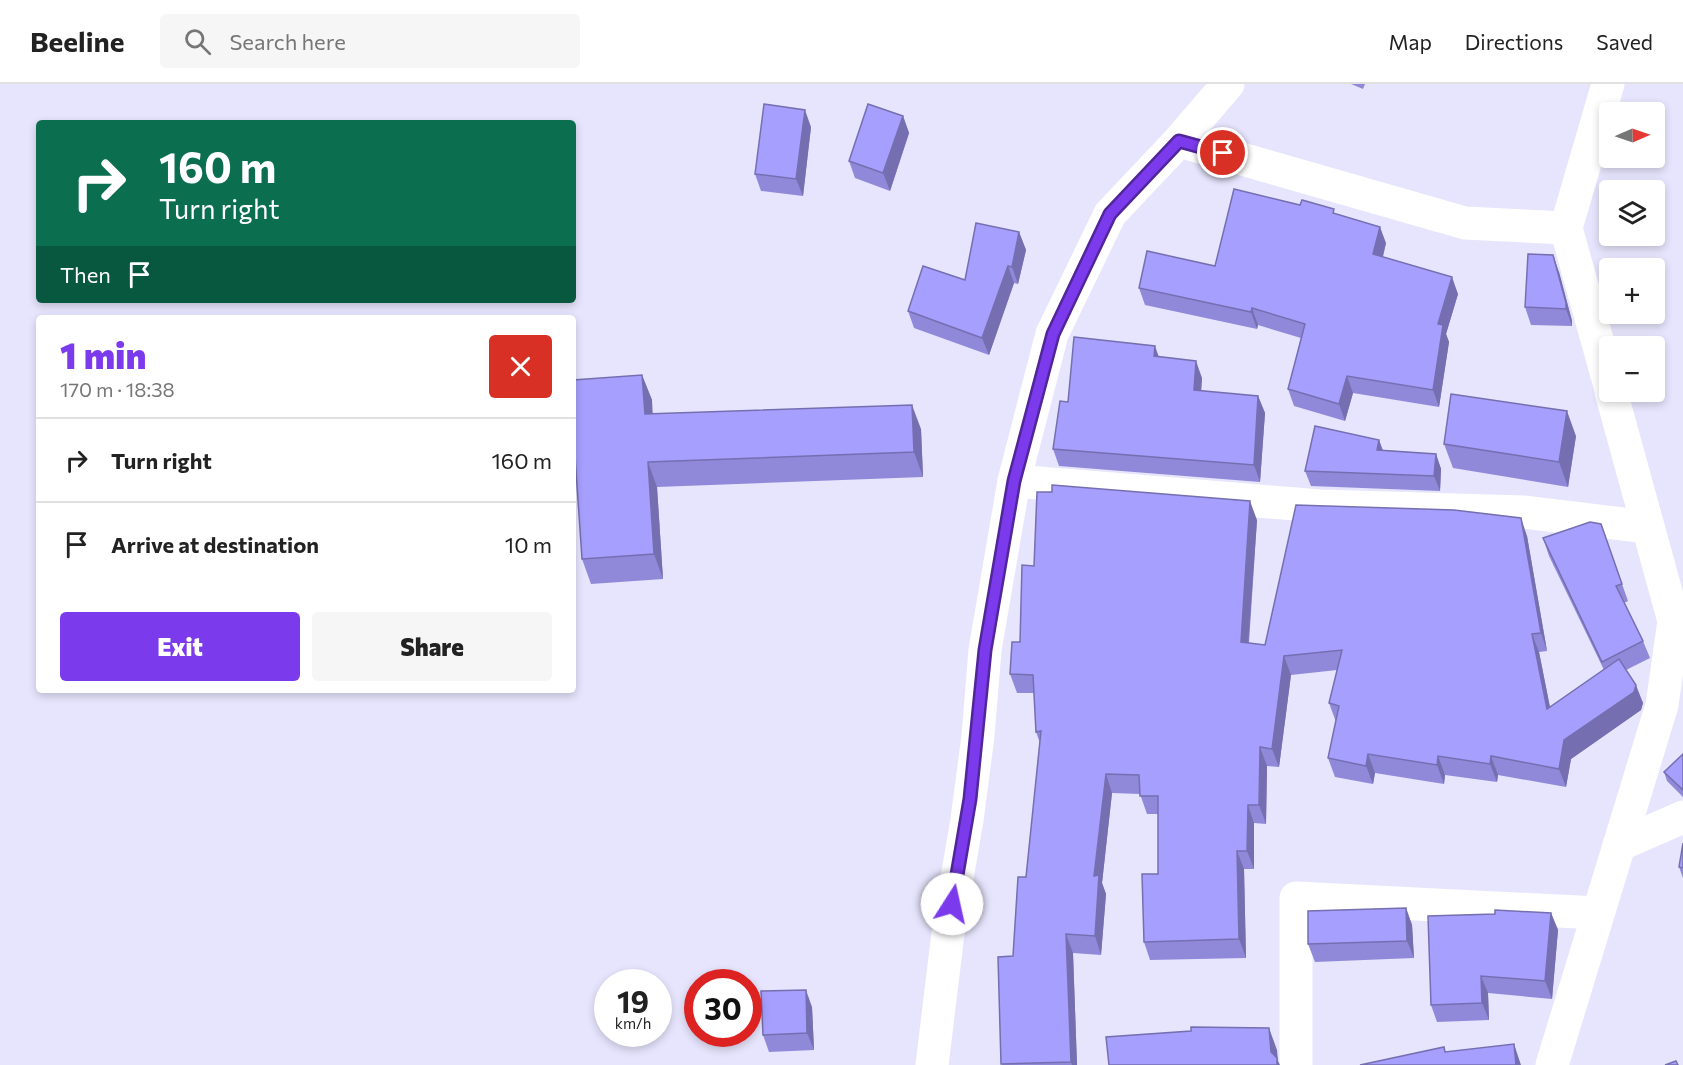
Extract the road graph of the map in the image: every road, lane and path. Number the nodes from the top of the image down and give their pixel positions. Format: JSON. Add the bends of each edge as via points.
{"nodes":[{"id":1,"x":1228,"y":84,"type":"edge"},
{"id":2,"x":1608,"y":84,"type":"edge"},
{"id":3,"x":1179,"y":141,"type":"junction"},
{"id":4,"x":1566,"y":228,"type":"junction"},
{"id":5,"x":1599,"y":346,"type":"edge"},
{"id":6,"x":1614,"y":402,"type":"edge"},
{"id":7,"x":1014,"y":481,"type":"junction"},
{"id":8,"x":1648,"y":527,"type":"junction"},
{"id":9,"x":1678,"y":619,"type":"edge"},
{"id":10,"x":1683,"y":817,"type":"edge"},
{"id":11,"x":1619,"y":845,"type":"junction"},
{"id":12,"x":1598,"y":913,"type":"junction"},
{"id":13,"x":932,"y":1065,"type":"edge"},
{"id":14,"x":1296,"y":1065,"type":"edge"},
{"id":15,"x":1552,"y":1065,"type":"edge"}],
"edges":[{"from":1,"to":3,"type":"street"},
{"from":2,"to":4,"type":"street"},
{"from":3,"to":4,"type":"street","via":[[1465,223]]},
{"from":3,"to":7,"type":"street","via":[[1110,214],[1053,334]]},
{"from":4,"to":5,"type":"street"},
{"from":6,"to":8,"type":"street"},
{"from":7,"to":8,"type":"street","via":[[1320,506],[1523,512]]},
{"from":7,"to":13,"type":"street","via":[[985,650],[970,799]]},
{"from":8,"to":9,"type":"street"},
{"from":9,"to":11,"type":"street","via":[[1662,705]]},
{"from":10,"to":11,"type":"street"},
{"from":11,"to":12,"type":"street"},
{"from":12,"to":14,"type":"street","via":[[1296,898]]},
{"from":12,"to":15,"type":"street"}]}
